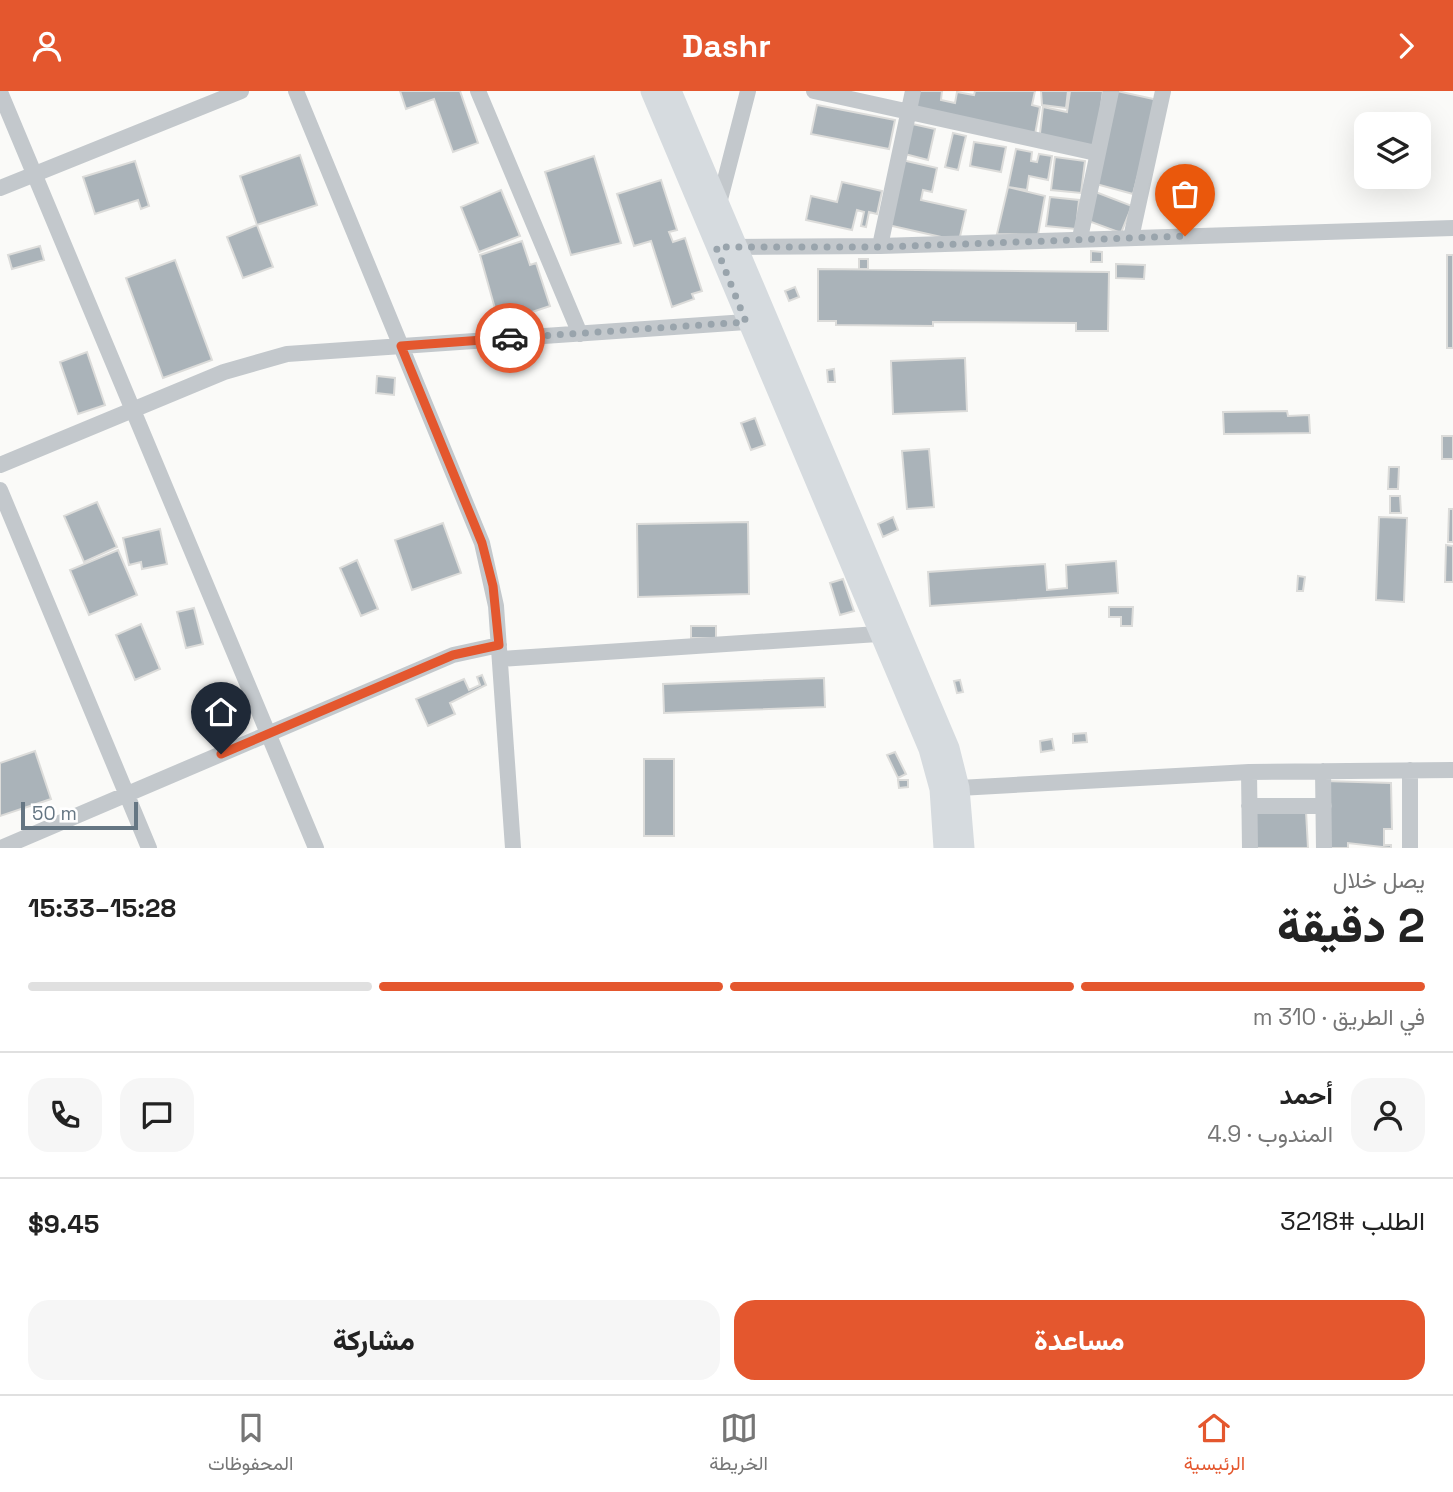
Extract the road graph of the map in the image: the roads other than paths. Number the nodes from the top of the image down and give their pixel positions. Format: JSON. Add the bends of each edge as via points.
{"nodes":[{"id":1,"x":241,"y":91,"type":"edge"},
{"id":2,"x":296,"y":91,"type":"edge"},
{"id":3,"x":478,"y":91,"type":"edge"},
{"id":4,"x":652,"y":91,"type":"edge"},
{"id":5,"x":671,"y":91,"type":"edge"},
{"id":6,"x":748,"y":91,"type":"edge"},
{"id":7,"x":814,"y":91,"type":"edge"},
{"id":8,"x":913,"y":91,"type":"edge"},
{"id":9,"x":1111,"y":91,"type":"edge"},
{"id":10,"x":1163,"y":91,"type":"edge"},
{"id":11,"x":0,"y":92,"type":"edge"},
{"id":12,"x":909,"y":111,"type":"junction"},
{"id":13,"x":1096,"y":153,"type":"junction"},
{"id":14,"x":36,"y":173,"type":"junction"},
{"id":15,"x":0,"y":188,"type":"edge"},
{"id":16,"x":712,"y":214,"type":"junction"},
{"id":17,"x":1453,"y":228,"type":"edge"},
{"id":18,"x":1080,"y":238,"type":"junction"},
{"id":19,"x":1131,"y":238,"type":"junction"},
{"id":20,"x":726,"y":247,"type":"junction"},
{"id":21,"x":880,"y":247,"type":"junction"},
{"id":22,"x":746,"y":322,"type":"junction"},
{"id":23,"x":580,"y":334,"type":"junction"},
{"id":24,"x":401,"y":346,"type":"junction"},
{"id":25,"x":132,"y":411,"type":"junction"},
{"id":26,"x":0,"y":465,"type":"edge"},
{"id":27,"x":0,"y":491,"type":"edge"},
{"id":28,"x":878,"y":634,"type":"junction"},
{"id":29,"x":499,"y":652,"type":"junction"},
{"id":30,"x":268,"y":734,"type":"junction"},
{"id":31,"x":1410,"y":770,"type":"junction"},
{"id":32,"x":1453,"y":770,"type":"edge"},
{"id":33,"x":1324,"y":771,"type":"junction"},
{"id":34,"x":1249,"y":772,"type":"junction"},
{"id":35,"x":959,"y":788,"type":"junction"},
{"id":36,"x":127,"y":794,"type":"junction"},
{"id":37,"x":1249,"y":806,"type":"junction"},
{"id":38,"x":1324,"y":806,"type":"junction"},
{"id":39,"x":1,"y":848,"type":"edge"},
{"id":40,"x":149,"y":848,"type":"edge"},
{"id":41,"x":316,"y":848,"type":"edge"},
{"id":42,"x":513,"y":848,"type":"edge"},
{"id":43,"x":944,"y":848,"type":"edge"},
{"id":44,"x":964,"y":848,"type":"edge"},
{"id":45,"x":1250,"y":848,"type":"edge"},
{"id":46,"x":1324,"y":848,"type":"edge"},
{"id":47,"x":1410,"y":848,"type":"edge"}],
"edges":[{"from":1,"to":14,"type":"street"},
{"from":2,"to":24,"type":"street"},
{"from":3,"to":23,"type":"street"},
{"from":4,"to":16,"type":"main road"},
{"from":5,"to":16,"type":"main road"},
{"from":6,"to":16,"type":"street"},
{"from":7,"to":12,"type":"street"},
{"from":8,"to":12,"type":"street"},
{"from":9,"to":13,"type":"street"},
{"from":10,"to":19,"type":"street"},
{"from":11,"to":14,"type":"street"},
{"from":12,"to":13,"type":"street"},
{"from":12,"to":21,"type":"street"},
{"from":13,"to":18,"type":"street"},
{"from":14,"to":15,"type":"street"},
{"from":14,"to":25,"type":"street"},
{"from":16,"to":20,"type":"main road"},
{"from":17,"to":19,"type":"street"},
{"from":18,"to":19,"type":"street"},
{"from":18,"to":21,"type":"street"},
{"from":20,"to":21,"type":"street"},
{"from":20,"to":22,"type":"main road"},
{"from":20,"to":35,"type":"main road","via":[[949,748]]},
{"from":22,"to":23,"type":"street"},
{"from":22,"to":28,"type":"main road"},
{"from":23,"to":24,"type":"street"},
{"from":24,"to":25,"type":"street","via":[[267,358]]},
{"from":24,"to":29,"type":"street","via":[[482,543],[493,586]]},
{"from":25,"to":26,"type":"street"},
{"from":25,"to":30,"type":"street"},
{"from":27,"to":36,"type":"street"},
{"from":28,"to":29,"type":"street"},
{"from":28,"to":43,"type":"main road","via":[[935,768]]},
{"from":29,"to":30,"type":"street","via":[[453,655]]},
{"from":29,"to":42,"type":"street"},
{"from":30,"to":36,"type":"street"},
{"from":30,"to":41,"type":"street"},
{"from":31,"to":32,"type":"street"},
{"from":31,"to":33,"type":"street"},
{"from":31,"to":47,"type":"street"},
{"from":33,"to":34,"type":"street"},
{"from":33,"to":38,"type":"street"},
{"from":34,"to":35,"type":"street"},
{"from":34,"to":37,"type":"street"},
{"from":35,"to":44,"type":"main road"},
{"from":36,"to":39,"type":"street"},
{"from":36,"to":40,"type":"street"},
{"from":37,"to":38,"type":"street"},
{"from":37,"to":45,"type":"street"},
{"from":38,"to":46,"type":"street"}]}
